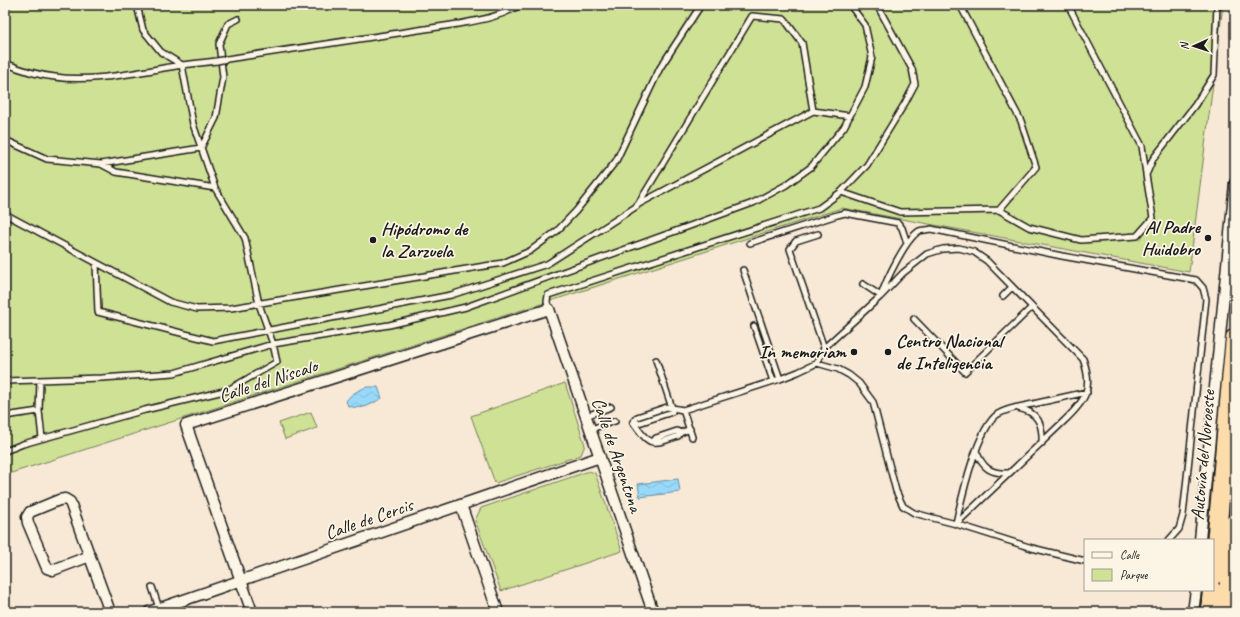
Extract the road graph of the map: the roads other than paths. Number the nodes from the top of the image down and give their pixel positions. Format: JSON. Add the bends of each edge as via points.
{"nodes":[{"id":1,"x":137,"y":5,"type":"edge"},
{"id":2,"x":520,"y":5,"type":"edge"},
{"id":3,"x":701,"y":5,"type":"edge"},
{"id":4,"x":850,"y":5,"type":"edge"},
{"id":5,"x":877,"y":5,"type":"edge"},
{"id":6,"x":960,"y":5,"type":"edge"},
{"id":7,"x":1068,"y":5,"type":"edge"},
{"id":8,"x":1217,"y":5,"type":"edge"},
{"id":9,"x":238,"y":19,"type":"dead end"},
{"id":10,"x":5,"y":63,"type":"edge"},
{"id":11,"x":182,"y":66,"type":"junction"},
{"id":12,"x":813,"y":111,"type":"junction"},
{"id":13,"x":850,"y":116,"type":"junction"},
{"id":14,"x":5,"y":140,"type":"edge"},
{"id":15,"x":201,"y":148,"type":"junction"},
{"id":16,"x":101,"y":164,"type":"junction"},
{"id":17,"x":1146,"y":175,"type":"junction"},
{"id":18,"x":1235,"y":183,"type":"edge"},
{"id":19,"x":215,"y":188,"type":"junction"},
{"id":20,"x":841,"y":192,"type":"junction"},
{"id":21,"x":636,"y":206,"type":"junction"},
{"id":22,"x":999,"y":210,"type":"junction"},
{"id":23,"x":5,"y":214,"type":"edge"},
{"id":24,"x":818,"y":234,"type":"dead end"},
{"id":25,"x":750,"y":243,"type":"dead end"},
{"id":26,"x":907,"y":244,"type":"junction"},
{"id":27,"x":96,"y":263,"type":"junction"},
{"id":28,"x":743,"y":270,"type":"dead end"},
{"id":29,"x":863,"y":284,"type":"dead end"},
{"id":30,"x":1012,"y":287,"type":"junction"},
{"id":31,"x":881,"y":296,"type":"junction"},
{"id":32,"x":1003,"y":296,"type":"dead end"},
{"id":33,"x":259,"y":304,"type":"junction"},
{"id":34,"x":1032,"y":307,"type":"junction"},
{"id":35,"x":549,"y":309,"type":"junction"},
{"id":36,"x":914,"y":319,"type":"dead end"},
{"id":37,"x":754,"y":326,"type":"dead end"},
{"id":38,"x":269,"y":330,"type":"junction"},
{"id":39,"x":1235,"y":338,"type":"edge"},
{"id":40,"x":273,"y":344,"type":"junction"},
{"id":41,"x":824,"y":348,"type":"junction"},
{"id":42,"x":656,"y":360,"type":"dead end"},
{"id":43,"x":817,"y":363,"type":"junction"},
{"id":44,"x":780,"y":379,"type":"junction"},
{"id":45,"x":40,"y":380,"type":"junction"},
{"id":46,"x":5,"y":381,"type":"edge"},
{"id":47,"x":773,"y":381,"type":"junction"},
{"id":48,"x":1087,"y":392,"type":"junction"},
{"id":49,"x":611,"y":407,"type":"dead end"},
{"id":50,"x":672,"y":408,"type":"junction"},
{"id":51,"x":1015,"y":408,"type":"junction"},
{"id":52,"x":683,"y":410,"type":"junction"},
{"id":53,"x":39,"y":412,"type":"junction"},
{"id":54,"x":5,"y":416,"type":"edge"},
{"id":55,"x":586,"y":416,"type":"junction"},
{"id":56,"x":615,"y":421,"type":"dead end"},
{"id":57,"x":690,"y":429,"type":"junction"},
{"id":58,"x":591,"y":430,"type":"junction"},
{"id":59,"x":692,"y":437,"type":"dead end"},
{"id":60,"x":42,"y":438,"type":"junction"},
{"id":61,"x":1042,"y":443,"type":"junction"},
{"id":62,"x":5,"y":451,"type":"edge"},
{"id":63,"x":976,"y":451,"type":"junction"},
{"id":64,"x":600,"y":457,"type":"junction"},
{"id":65,"x":1009,"y":473,"type":"junction"},
{"id":66,"x":461,"y":505,"type":"junction"},
{"id":67,"x":1235,"y":523,"type":"edge"},
{"id":68,"x":956,"y":524,"type":"junction"},
{"id":69,"x":1170,"y":539,"type":"edge"},
{"id":70,"x":1200,"y":539,"type":"edge"},
{"id":71,"x":90,"y":556,"type":"junction"},
{"id":72,"x":1084,"y":561,"type":"edge"},
{"id":73,"x":1214,"y":565,"type":"edge"},
{"id":74,"x":241,"y":580,"type":"junction"},
{"id":75,"x":152,"y":587,"type":"dead end"},
{"id":76,"x":1196,"y":591,"type":"edge"},
{"id":77,"x":1212,"y":591,"type":"edge"},
{"id":78,"x":159,"y":608,"type":"junction"},
{"id":79,"x":110,"y":612,"type":"edge"},
{"id":80,"x":149,"y":612,"type":"edge"},
{"id":81,"x":252,"y":612,"type":"edge"},
{"id":82,"x":498,"y":612,"type":"edge"},
{"id":83,"x":653,"y":612,"type":"edge"},
{"id":84,"x":1193,"y":612,"type":"edge"},
{"id":85,"x":1210,"y":612,"type":"edge"},
{"id":86,"x":1226,"y":612,"type":"edge"}],
"edges":[{"from":1,"to":11,"type":"lane","via":[[143,30],[161,52]]},
{"from":2,"to":11,"type":"lane","bridge":true,"via":[[495,17],[458,24]]},
{"from":3,"to":33,"type":"lane","via":[[660,68],[616,161],[557,232],[530,251],[503,263]]},
{"from":4,"to":13,"type":"lane","via":[[865,25],[872,57],[865,87]]},
{"from":5,"to":20,"type":"lane","via":[[912,69],[914,84],[867,165]]},
{"from":6,"to":22,"type":"lane","via":[[1021,121],[1036,167]]},
{"from":7,"to":17,"type":"lane","via":[[1142,146]]},
{"from":8,"to":17,"type":"lane","via":[[1214,76],[1195,105],[1152,159]]},
{"from":9,"to":15,"type":"lane","via":[[228,24],[219,44],[223,77],[218,112]]},
{"from":10,"to":11,"type":"lane","via":[[23,71],[56,78],[92,78]]},
{"from":11,"to":15,"type":"lane","via":[[193,124]]},
{"from":12,"to":13,"type":"lane"},
{"from":12,"to":21,"type":"lane"},
{"from":12,"to":21,"type":"lane","via":[[802,43],[784,19],[752,16]]},
{"from":13,"to":40,"type":"lane","via":[[844,127],[810,167],[786,185],[753,203],[466,307],[389,325]]},
{"from":14,"to":16,"type":"lane","via":[[47,159]]},
{"from":15,"to":16,"type":"lane"},
{"from":15,"to":19,"type":"lane"},
{"from":16,"to":19,"type":"lane","via":[[116,172]]},
{"from":17,"to":22,"type":"lane","via":[[1153,218],[1136,236],[1081,240],[1029,227]]},
{"from":18,"to":70,"type":"street"},
{"from":19,"to":33,"type":"lane","via":[[245,238]]},
{"from":20,"to":22,"type":"lane","via":[[900,212]]},
{"from":20,"to":35,"type":"lane","via":[[819,208],[548,295]]},
{"from":21,"to":38,"type":"lane","via":[[547,264],[450,295]]},
{"from":23,"to":27,"type":"lane"},
{"from":24,"to":41,"type":"lane","via":[[796,241],[790,249]]},
{"from":25,"to":26,"type":"lane","via":[[845,213],[898,223]]},
{"from":26,"to":31,"type":"lane"},
{"from":26,"to":69,"type":"lane","via":[[920,231],[932,229],[1196,280],[1203,288],[1206,299],[1183,515],[1179,529]]},
{"from":27,"to":33,"type":"lane","via":[[176,304],[197,309]]},
{"from":27,"to":38,"type":"lane","via":[[98,312],[213,341]]},
{"from":28,"to":44,"type":"lane"},
{"from":29,"to":31,"type":"lane"},
{"from":30,"to":31,"type":"lane","via":[[987,261],[974,252],[959,248],[943,248],[927,254]]},
{"from":30,"to":32,"type":"lane"},
{"from":30,"to":34,"type":"lane"},
{"from":31,"to":41,"type":"lane"},
{"from":33,"to":38,"type":"lane"},
{"from":34,"to":36,"type":"lane","via":[[965,372]]},
{"from":34,"to":48,"type":"lane","via":[[1083,359],[1087,370]]},
{"from":35,"to":55,"type":"street","name":"Calle de Argentona"},
{"from":35,"to":74,"type":"street","name":"Calle del Níscalo","via":[[186,425]]},
{"from":37,"to":47,"type":"lane"},
{"from":38,"to":40,"type":"lane"},
{"from":39,"to":73,"type":"highway","name":"Autovía del Noroeste"},
{"from":40,"to":45,"type":"lane","via":[[174,373]]},
{"from":40,"to":60,"type":"lane","via":[[277,362],[228,390]]},
{"from":41,"to":43,"type":"lane"},
{"from":42,"to":50,"type":"lane"},
{"from":43,"to":44,"type":"lane"},
{"from":43,"to":68,"type":"lane","via":[[849,375],[860,384],[873,402],[896,491],[903,506],[914,513]]},
{"from":44,"to":47,"type":"lane"},
{"from":45,"to":46,"type":"lane"},
{"from":45,"to":53,"type":"lane"},
{"from":47,"to":52,"type":"lane"},
{"from":48,"to":51,"type":"lane"},
{"from":48,"to":61,"type":"lane","via":[[1078,407]]},
{"from":49,"to":55,"type":"lane"},
{"from":50,"to":52,"type":"lane"},
{"from":50,"to":57,"type":"lane","via":[[637,417],[633,422],[646,440],[653,442],[656,438]]},
{"from":51,"to":61,"type":"lane","via":[[1028,410],[1038,418],[1043,430]]},
{"from":51,"to":63,"type":"lane","via":[[999,414],[990,421]]},
{"from":52,"to":57,"type":"lane"},
{"from":53,"to":54,"type":"lane"},
{"from":53,"to":60,"type":"lane"},
{"from":55,"to":58,"type":"street","name":"Calle de Argentona"},
{"from":56,"to":58,"type":"lane"},
{"from":57,"to":59,"type":"lane"},
{"from":58,"to":64,"type":"street","name":"Calle de Argentona"},
{"from":60,"to":62,"type":"lane"},
{"from":61,"to":65,"type":"lane"},
{"from":63,"to":65,"type":"lane","via":[[980,461],[988,469],[998,473]]},
{"from":63,"to":68,"type":"lane"},
{"from":64,"to":66,"type":"street","name":"Calle de Cercis"},
{"from":64,"to":83,"type":"street","name":"Calle de Argentona"},
{"from":65,"to":68,"type":"lane"},
{"from":66,"to":74,"type":"street","name":"Calle de Cercis"},
{"from":66,"to":82,"type":"street"},
{"from":67,"to":86,"type":"highway"},
{"from":68,"to":72,"type":"lane","via":[[1032,548]]},
{"from":71,"to":71,"type":"street","via":[[70,502],[65,499],[59,500],[30,512],[27,517],[28,523],[47,568],[53,570]]},
{"from":71,"to":79,"type":"street"},
{"from":74,"to":78,"type":"street","name":"Calle de Cercis"},
{"from":74,"to":81,"type":"street","name":"Calle del Níscalo"},
{"from":75,"to":78,"type":"lane"},
{"from":76,"to":84,"type":"street"},
{"from":77,"to":85,"type":"highway"},
{"from":78,"to":80,"type":"street","name":"Calle de Cercis"}]}
